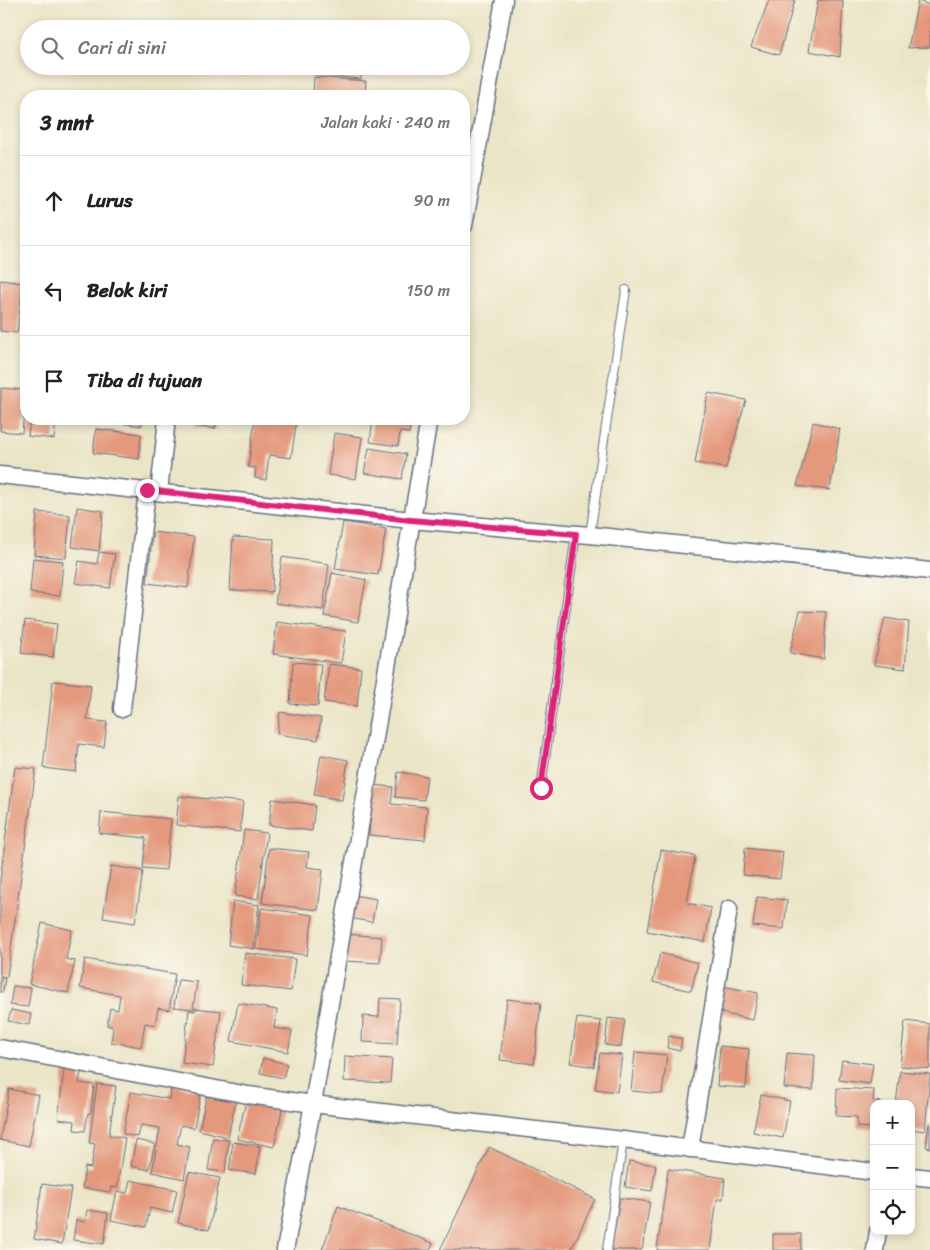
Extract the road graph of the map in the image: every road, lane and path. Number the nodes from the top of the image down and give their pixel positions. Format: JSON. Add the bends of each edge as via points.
{"nodes":[{"id":1,"x":504,"y":0,"type":"edge"},
{"id":2,"x":470,"y":192,"type":"edge"},
{"id":3,"x":626,"y":290,"type":"dead end"},
{"id":4,"x":166,"y":425,"type":"edge"},
{"id":5,"x":428,"y":425,"type":"edge"},
{"id":6,"x":0,"y":475,"type":"edge"},
{"id":7,"x":153,"y":491,"type":"junction"},
{"id":8,"x":411,"y":520,"type":"junction"},
{"id":9,"x":583,"y":535,"type":"junction"},
{"id":10,"x":930,"y":571,"type":"edge"},
{"id":11,"x":122,"y":709,"type":"dead end"},
{"id":12,"x":541,"y":788,"type":"dead end"},
{"id":13,"x":729,"y":909,"type":"dead end"},
{"id":14,"x":0,"y":1048,"type":"edge"},
{"id":15,"x":312,"y":1104,"type":"junction"},
{"id":16,"x":623,"y":1140,"type":"junction"},
{"id":17,"x":690,"y":1149,"type":"junction"},
{"id":18,"x":870,"y":1172,"type":"edge"},
{"id":19,"x":915,"y":1176,"type":"edge"},
{"id":20,"x":930,"y":1178,"type":"edge"},
{"id":21,"x":877,"y":1235,"type":"edge"},
{"id":22,"x":285,"y":1250,"type":"edge"},
{"id":23,"x":607,"y":1250,"type":"edge"},
{"id":24,"x":875,"y":1250,"type":"edge"}],
"edges":[{"from":1,"to":2,"type":"street"},
{"from":3,"to":9,"type":"lane"},
{"from":4,"to":7,"type":"street"},
{"from":5,"to":8,"type":"street"},
{"from":6,"to":7,"type":"street"},
{"from":7,"to":8,"type":"street"},
{"from":7,"to":11,"type":"street"},
{"from":8,"to":9,"type":"street"},
{"from":8,"to":15,"type":"street"},
{"from":9,"to":10,"type":"street"},
{"from":9,"to":12,"type":"lane"},
{"from":13,"to":17,"type":"street"},
{"from":14,"to":15,"type":"street"},
{"from":15,"to":16,"type":"street"},
{"from":15,"to":22,"type":"street"},
{"from":16,"to":17,"type":"street"},
{"from":16,"to":23,"type":"lane"},
{"from":17,"to":18,"type":"street"},
{"from":19,"to":20,"type":"street"},
{"from":21,"to":24,"type":"street"}]}
